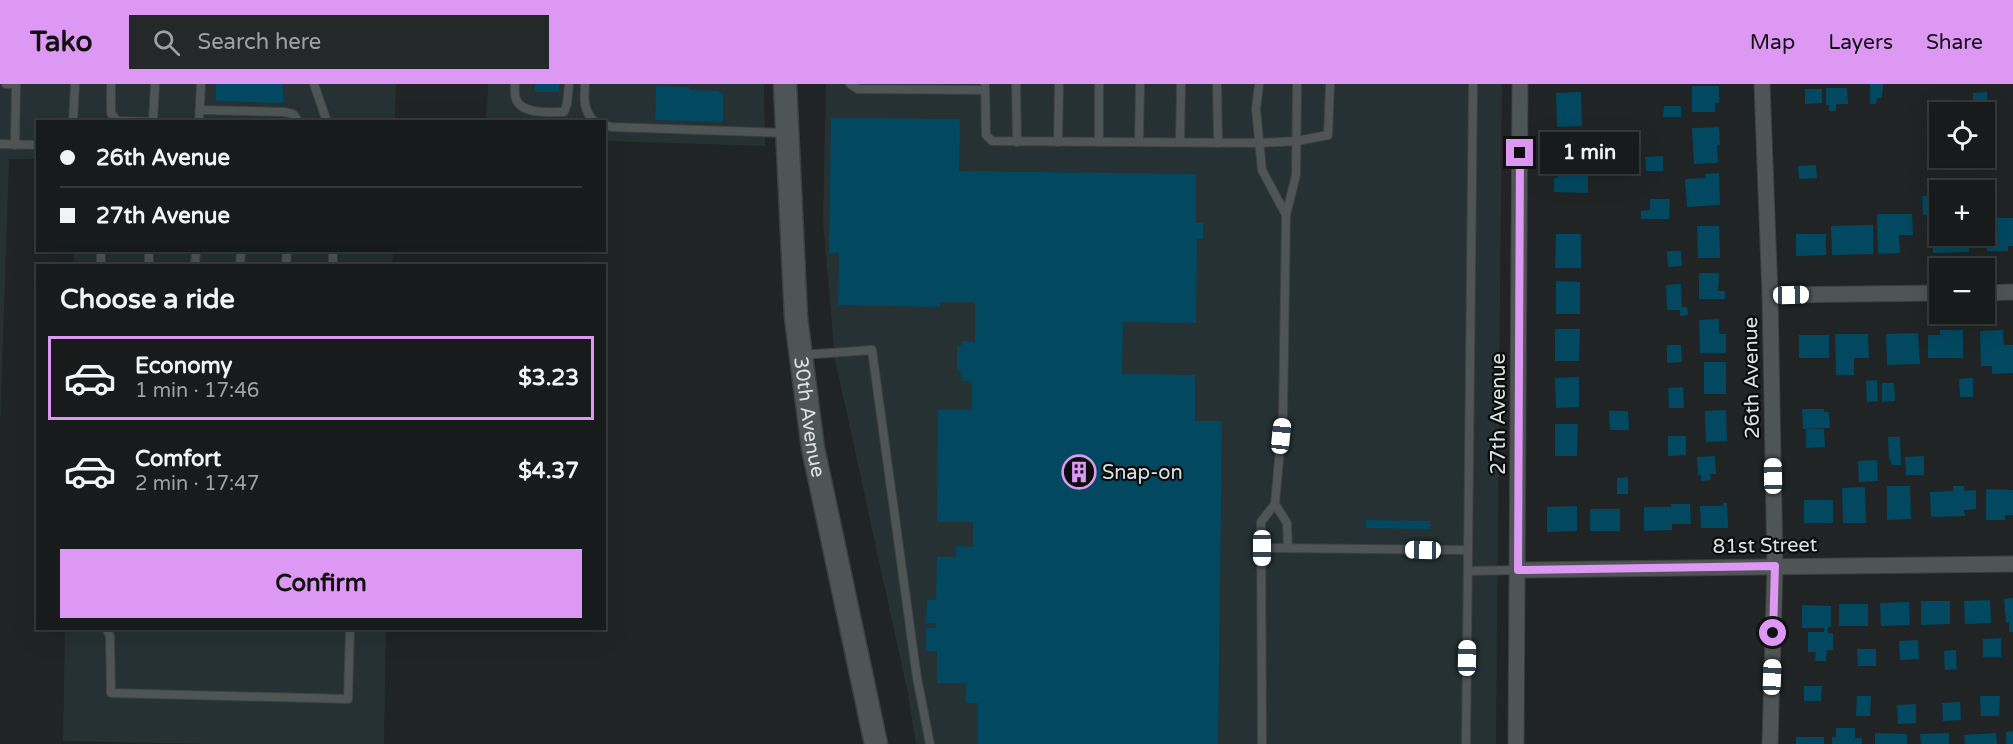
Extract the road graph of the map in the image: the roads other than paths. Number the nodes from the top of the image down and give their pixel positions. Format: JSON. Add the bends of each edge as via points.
{"nodes":[{"id":1,"x":6,"y":84,"type":"edge"},
{"id":2,"x":16,"y":84,"type":"edge"},
{"id":3,"x":75,"y":84,"type":"edge"},
{"id":4,"x":111,"y":84,"type":"edge"},
{"id":5,"x":155,"y":84,"type":"edge"},
{"id":6,"x":201,"y":84,"type":"edge"},
{"id":7,"x":314,"y":84,"type":"edge"},
{"id":8,"x":515,"y":84,"type":"edge"},
{"id":9,"x":569,"y":84,"type":"edge"},
{"id":10,"x":585,"y":84,"type":"edge"},
{"id":11,"x":785,"y":84,"type":"edge"},
{"id":12,"x":850,"y":84,"type":"edge"},
{"id":13,"x":1017,"y":84,"type":"edge"},
{"id":14,"x":1059,"y":84,"type":"edge"},
{"id":15,"x":1100,"y":84,"type":"edge"},
{"id":16,"x":1140,"y":84,"type":"edge"},
{"id":17,"x":1181,"y":84,"type":"edge"},
{"id":18,"x":1217,"y":84,"type":"edge"},
{"id":19,"x":1259,"y":84,"type":"edge"},
{"id":20,"x":1297,"y":84,"type":"edge"},
{"id":21,"x":1330,"y":84,"type":"edge"},
{"id":22,"x":1473,"y":84,"type":"edge"},
{"id":23,"x":1520,"y":84,"type":"edge"},
{"id":24,"x":1762,"y":84,"type":"edge"},
{"id":25,"x":985,"y":87,"type":"edge"},
{"id":26,"x":200,"y":110,"type":"junction"},
{"id":27,"x":73,"y":120,"type":"edge"},
{"id":28,"x":116,"y":120,"type":"edge"},
{"id":29,"x":153,"y":120,"type":"edge"},
{"id":30,"x":199,"y":120,"type":"edge"},
{"id":31,"x":298,"y":120,"type":"edge"},
{"id":32,"x":326,"y":120,"type":"edge"},
{"id":33,"x":593,"y":120,"type":"edge"},
{"id":34,"x":606,"y":126,"type":"edge"},
{"id":35,"x":786,"y":133,"type":"junction"},
{"id":36,"x":1297,"y":141,"type":"junction"},
{"id":37,"x":1017,"y":142,"type":"junction"},
{"id":38,"x":1058,"y":142,"type":"junction"},
{"id":39,"x":1099,"y":142,"type":"junction"},
{"id":40,"x":1138,"y":142,"type":"junction"},
{"id":41,"x":1180,"y":142,"type":"junction"},
{"id":42,"x":1218,"y":143,"type":"junction"},
{"id":43,"x":1260,"y":143,"type":"junction"},
{"id":44,"x":0,"y":144,"type":"edge"},
{"id":45,"x":15,"y":145,"type":"junction"},
{"id":46,"x":36,"y":145,"type":"edge"},
{"id":47,"x":1286,"y":215,"type":"junction"},
{"id":48,"x":2013,"y":292,"type":"edge"},
{"id":49,"x":1929,"y":293,"type":"edge"},
{"id":50,"x":1995,"y":293,"type":"edge"},
{"id":51,"x":1770,"y":295,"type":"junction"},
{"id":52,"x":801,"y":355,"type":"junction"},
{"id":53,"x":1275,"y":504,"type":"junction"},
{"id":54,"x":1262,"y":548,"type":"junction"},
{"id":55,"x":1288,"y":548,"type":"junction"},
{"id":56,"x":1468,"y":550,"type":"junction"},
{"id":57,"x":2013,"y":564,"type":"edge"},
{"id":58,"x":1775,"y":566,"type":"junction"},
{"id":59,"x":1518,"y":570,"type":"junction"},
{"id":60,"x":1468,"y":571,"type":"junction"},
{"id":61,"x":107,"y":630,"type":"edge"},
{"id":62,"x":350,"y":630,"type":"edge"},
{"id":63,"x":876,"y":744,"type":"edge"},
{"id":64,"x":930,"y":744,"type":"edge"},
{"id":65,"x":1262,"y":744,"type":"edge"},
{"id":66,"x":1466,"y":744,"type":"edge"},
{"id":67,"x":1516,"y":744,"type":"edge"},
{"id":68,"x":1770,"y":744,"type":"edge"}],
"edges":[{"from":1,"to":2,"type":"lane"},
{"from":2,"to":45,"type":"lane"},
{"from":3,"to":27,"type":"lane"},
{"from":4,"to":28,"type":"lane","via":[[111,114]]},
{"from":5,"to":29,"type":"lane"},
{"from":6,"to":26,"type":"lane"},
{"from":7,"to":32,"type":"lane"},
{"from":8,"to":9,"type":"lane","via":[[515,98],[524,108],[542,112],[564,112]]},
{"from":10,"to":33,"type":"lane","via":[[584,105]]},
{"from":11,"to":35,"type":"street","name":"30th Avenue"},
{"from":12,"to":25,"type":"lane","via":[[858,89]]},
{"from":13,"to":37,"type":"lane"},
{"from":14,"to":38,"type":"lane"},
{"from":15,"to":39,"type":"lane"},
{"from":16,"to":40,"type":"lane"},
{"from":17,"to":41,"type":"lane"},
{"from":18,"to":42,"type":"lane"},
{"from":19,"to":43,"type":"lane","via":[[1256,109]]},
{"from":20,"to":36,"type":"lane"},
{"from":21,"to":36,"type":"lane","via":[[1328,135]]},
{"from":22,"to":56,"type":"lane"},
{"from":23,"to":59,"type":"street","name":"27th Avenue"},
{"from":24,"to":51,"type":"street","name":"26th Avenue"},
{"from":25,"to":37,"type":"lane","via":[[988,138]]},
{"from":26,"to":30,"type":"lane"},
{"from":26,"to":31,"type":"lane","via":[[284,112]]},
{"from":34,"to":35,"type":"lane"},
{"from":35,"to":52,"type":"street","name":"30th Avenue","via":[[791,252]]},
{"from":36,"to":43,"type":"lane"},
{"from":36,"to":47,"type":"lane","via":[[1296,175]]},
{"from":37,"to":38,"type":"lane"},
{"from":38,"to":39,"type":"lane"},
{"from":39,"to":40,"type":"lane"},
{"from":40,"to":41,"type":"lane"},
{"from":41,"to":42,"type":"lane"},
{"from":42,"to":43,"type":"lane"},
{"from":43,"to":47,"type":"lane","via":[[1262,170]]},
{"from":44,"to":45,"type":"lane"},
{"from":45,"to":46,"type":"lane"},
{"from":47,"to":53,"type":"lane","via":[[1283,416]]},
{"from":48,"to":50,"type":"street"},
{"from":49,"to":51,"type":"street"},
{"from":51,"to":58,"type":"street","name":"26th Avenue"},
{"from":52,"to":63,"type":"street","name":"30th Avenue","via":[[813,448]]},
{"from":52,"to":64,"type":"lane","via":[[873,350],[917,678]]},
{"from":53,"to":54,"type":"lane","via":[[1262,522]]},
{"from":53,"to":55,"type":"lane","via":[[1287,523]]},
{"from":54,"to":55,"type":"lane"},
{"from":54,"to":65,"type":"lane"},
{"from":55,"to":56,"type":"lane"},
{"from":56,"to":60,"type":"lane"},
{"from":57,"to":58,"type":"street","name":"81st Street"},
{"from":58,"to":59,"type":"street","name":"81st Street"},
{"from":58,"to":68,"type":"street","name":"26th Avenue"},
{"from":59,"to":60,"type":"lane"},
{"from":59,"to":67,"type":"street","name":"27th Avenue"},
{"from":60,"to":66,"type":"lane"},
{"from":61,"to":62,"type":"lane","via":[[111,693],[348,699]]}]}
